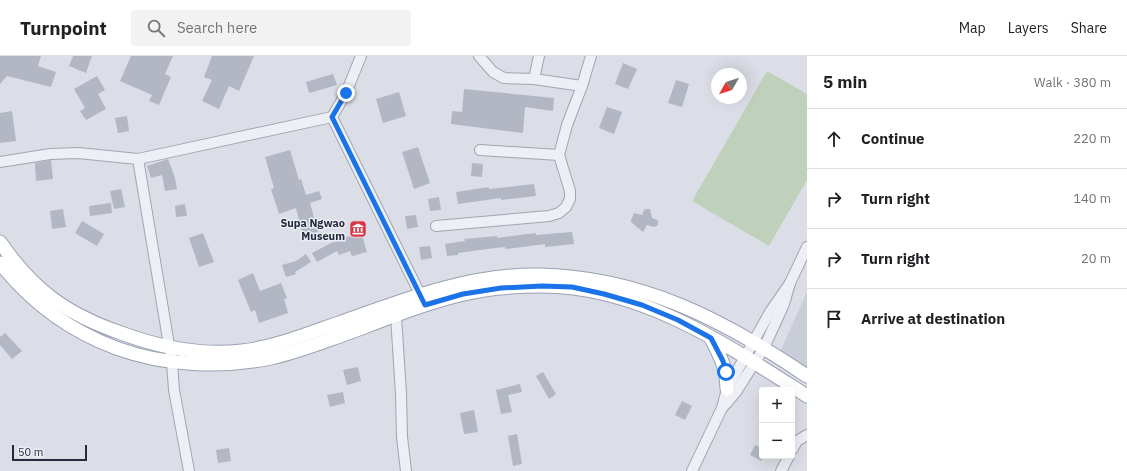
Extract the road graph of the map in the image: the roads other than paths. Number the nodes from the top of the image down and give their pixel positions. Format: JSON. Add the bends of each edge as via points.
{"nodes":[{"id":1,"x":361,"y":56,"type":"edge"},
{"id":2,"x":479,"y":56,"type":"edge"},
{"id":3,"x":539,"y":56,"type":"edge"},
{"id":4,"x":591,"y":56,"type":"edge"},
{"id":5,"x":534,"y":78,"type":"junction"},
{"id":6,"x":582,"y":86,"type":"junction"},
{"id":7,"x":332,"y":117,"type":"junction"},
{"id":8,"x":480,"y":150,"type":"dead end"},
{"id":9,"x":559,"y":155,"type":"junction"},
{"id":10,"x":138,"y":159,"type":"junction"},
{"id":11,"x":0,"y":162,"type":"edge"},
{"id":12,"x":436,"y":226,"type":"dead end"},
{"id":13,"x":0,"y":242,"type":"edge"},
{"id":14,"x":807,"y":247,"type":"edge"},
{"id":15,"x":0,"y":263,"type":"edge"},
{"id":16,"x":423,"y":300,"type":"junction"},
{"id":17,"x":396,"y":316,"type":"junction"},
{"id":18,"x":711,"y":338,"type":"junction"},
{"id":19,"x":759,"y":344,"type":"junction"},
{"id":20,"x":170,"y":347,"type":"junction"},
{"id":21,"x":750,"y":360,"type":"junction"},
{"id":22,"x":172,"y":363,"type":"junction"},
{"id":23,"x":807,"y":376,"type":"edge"},
{"id":24,"x":727,"y":389,"type":"junction"},
{"id":25,"x":807,"y":396,"type":"edge"},
{"id":26,"x":722,"y":408,"type":"junction"},
{"id":27,"x":807,"y":435,"type":"edge"},
{"id":28,"x":795,"y":445,"type":"edge"},
{"id":29,"x":787,"y":459,"type":"edge"},
{"id":30,"x":188,"y":471,"type":"edge"},
{"id":31,"x":406,"y":471,"type":"edge"},
{"id":32,"x":692,"y":471,"type":"edge"},
{"id":33,"x":781,"y":471,"type":"edge"}],
"edges":[{"from":1,"to":7,"type":"street","via":[[346,93]]},
{"from":2,"to":5,"type":"street","via":[[493,72],[504,78]]},
{"from":3,"to":5,"type":"street"},
{"from":4,"to":6,"type":"street"},
{"from":5,"to":6,"type":"street"},
{"from":6,"to":9,"type":"street"},
{"from":7,"to":10,"type":"street"},
{"from":7,"to":16,"type":"street"},
{"from":8,"to":9,"type":"street"},
{"from":9,"to":12,"type":"street","via":[[570,191],[570,199],[559,213]]},
{"from":10,"to":11,"type":"street","via":[[78,153],[50,154]]},
{"from":10,"to":20,"type":"street"},
{"from":13,"to":20,"type":"main road","via":[[20,269],[54,301],[104,327],[140,340]]},
{"from":14,"to":19,"type":"street","via":[[790,283],[774,306]]},
{"from":15,"to":22,"type":"main road","via":[[31,296],[70,326],[98,341],[135,355]]},
{"from":16,"to":17,"type":"main road"},
{"from":16,"to":18,"type":"main road","via":[[501,288],[572,287],[642,305],[678,320]]},
{"from":16,"to":19,"type":"main road","via":[[436,290],[470,282],[538,275],[577,277],[655,295]]},
{"from":16,"to":20,"type":"main road","via":[[298,338],[242,351],[220,352]]},
{"from":17,"to":22,"type":"main road","via":[[272,358],[229,364]]},
{"from":17,"to":31,"type":"street"},
{"from":18,"to":21,"type":"main road"},
{"from":18,"to":24,"type":"main road","via":[[723,361]]},
{"from":19,"to":21,"type":"street"},
{"from":19,"to":23,"type":"main road"},
{"from":20,"to":22,"type":"street"},
{"from":21,"to":24,"type":"street"},
{"from":21,"to":25,"type":"main road"},
{"from":21,"to":26,"type":"street","via":[[731,399]]},
{"from":22,"to":30,"type":"street"},
{"from":24,"to":26,"type":"street"},
{"from":26,"to":32,"type":"street"},
{"from":27,"to":28,"type":"street"},
{"from":29,"to":33,"type":"street"}]}
